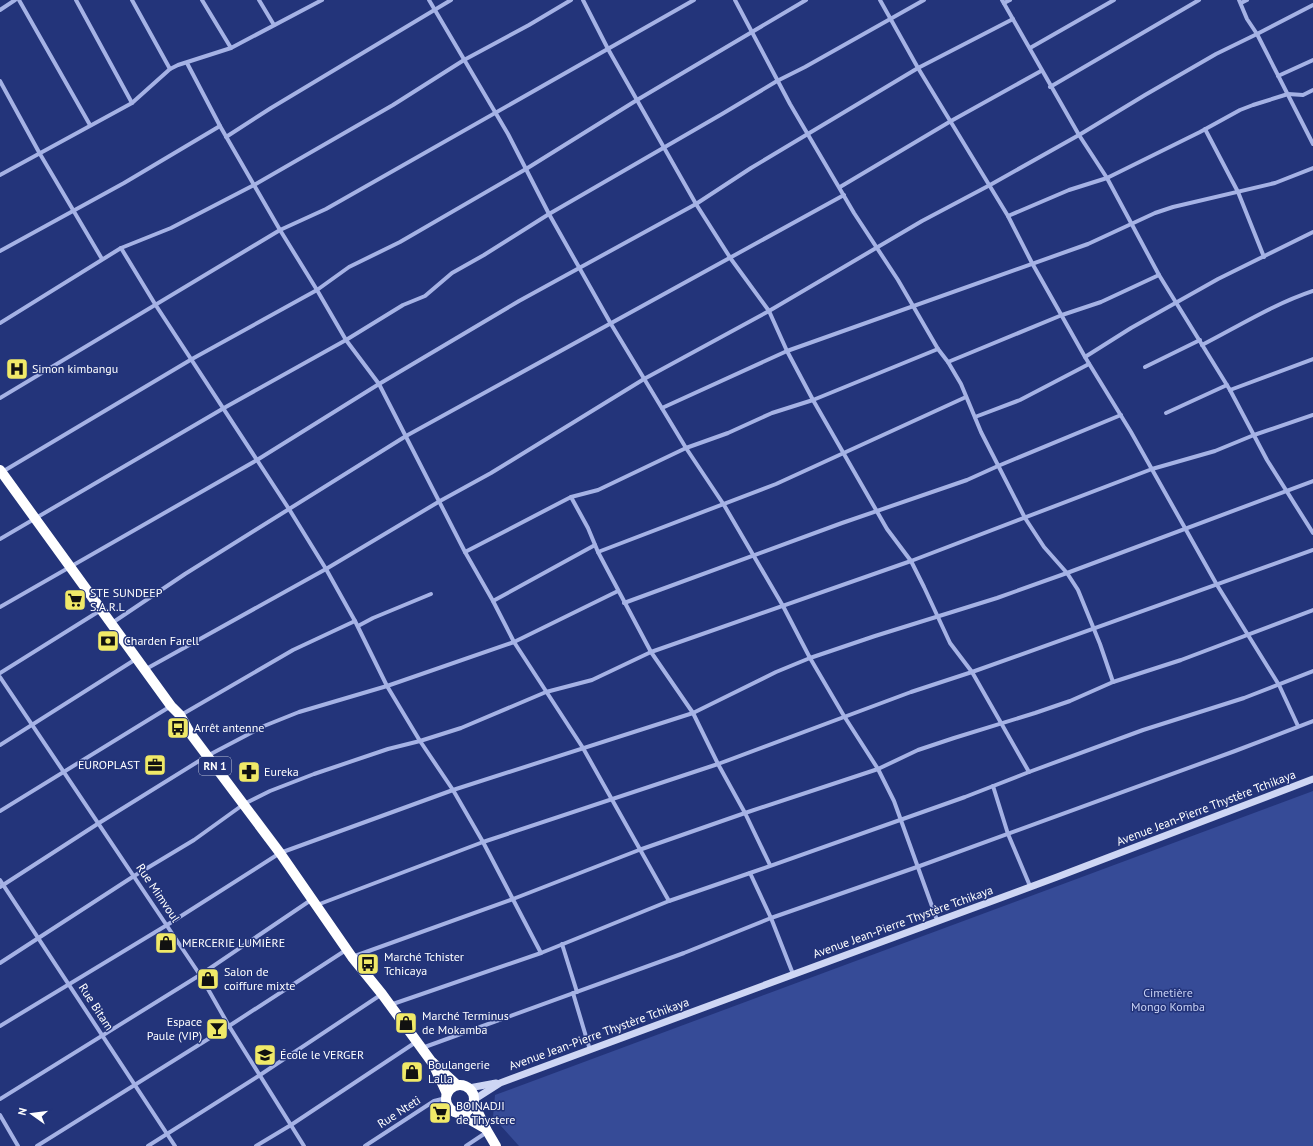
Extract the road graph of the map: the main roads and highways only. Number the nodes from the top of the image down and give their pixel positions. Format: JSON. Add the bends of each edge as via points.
{"nodes":[{"id":1,"x":1,"y":472,"type":"edge"},
{"id":2,"x":431,"y":1061,"type":"junction"},
{"id":3,"x":457,"y":1085,"type":"junction"},
{"id":4,"x":447,"y":1096,"type":"junction"},
{"id":5,"x":474,"y":1101,"type":"junction"},
{"id":6,"x":458,"y":1113,"type":"junction"},
{"id":7,"x":486,"y":1130,"type":"junction"},
{"id":8,"x":496,"y":1146,"type":"edge"}],
"edges":[{"from":1,"to":2,"type":"highway","number":"RN 1","via":[[180,715],[190,733],[280,852],[349,954]]},
{"from":2,"to":3,"type":"highway","number":"RN 1"},
{"from":2,"to":4,"type":"highway","number":"RN 1"},
{"from":3,"to":4,"type":"highway","via":[[451,1088]]},
{"from":3,"to":5,"type":"highway","via":[[469,1088]]},
{"from":4,"to":6,"type":"highway","via":[[448,1106]]},
{"from":5,"to":6,"type":"highway","via":[[468,1112]]},
{"from":5,"to":7,"type":"highway"},
{"from":6,"to":7,"type":"highway"},
{"from":7,"to":8,"type":"highway"}]}
